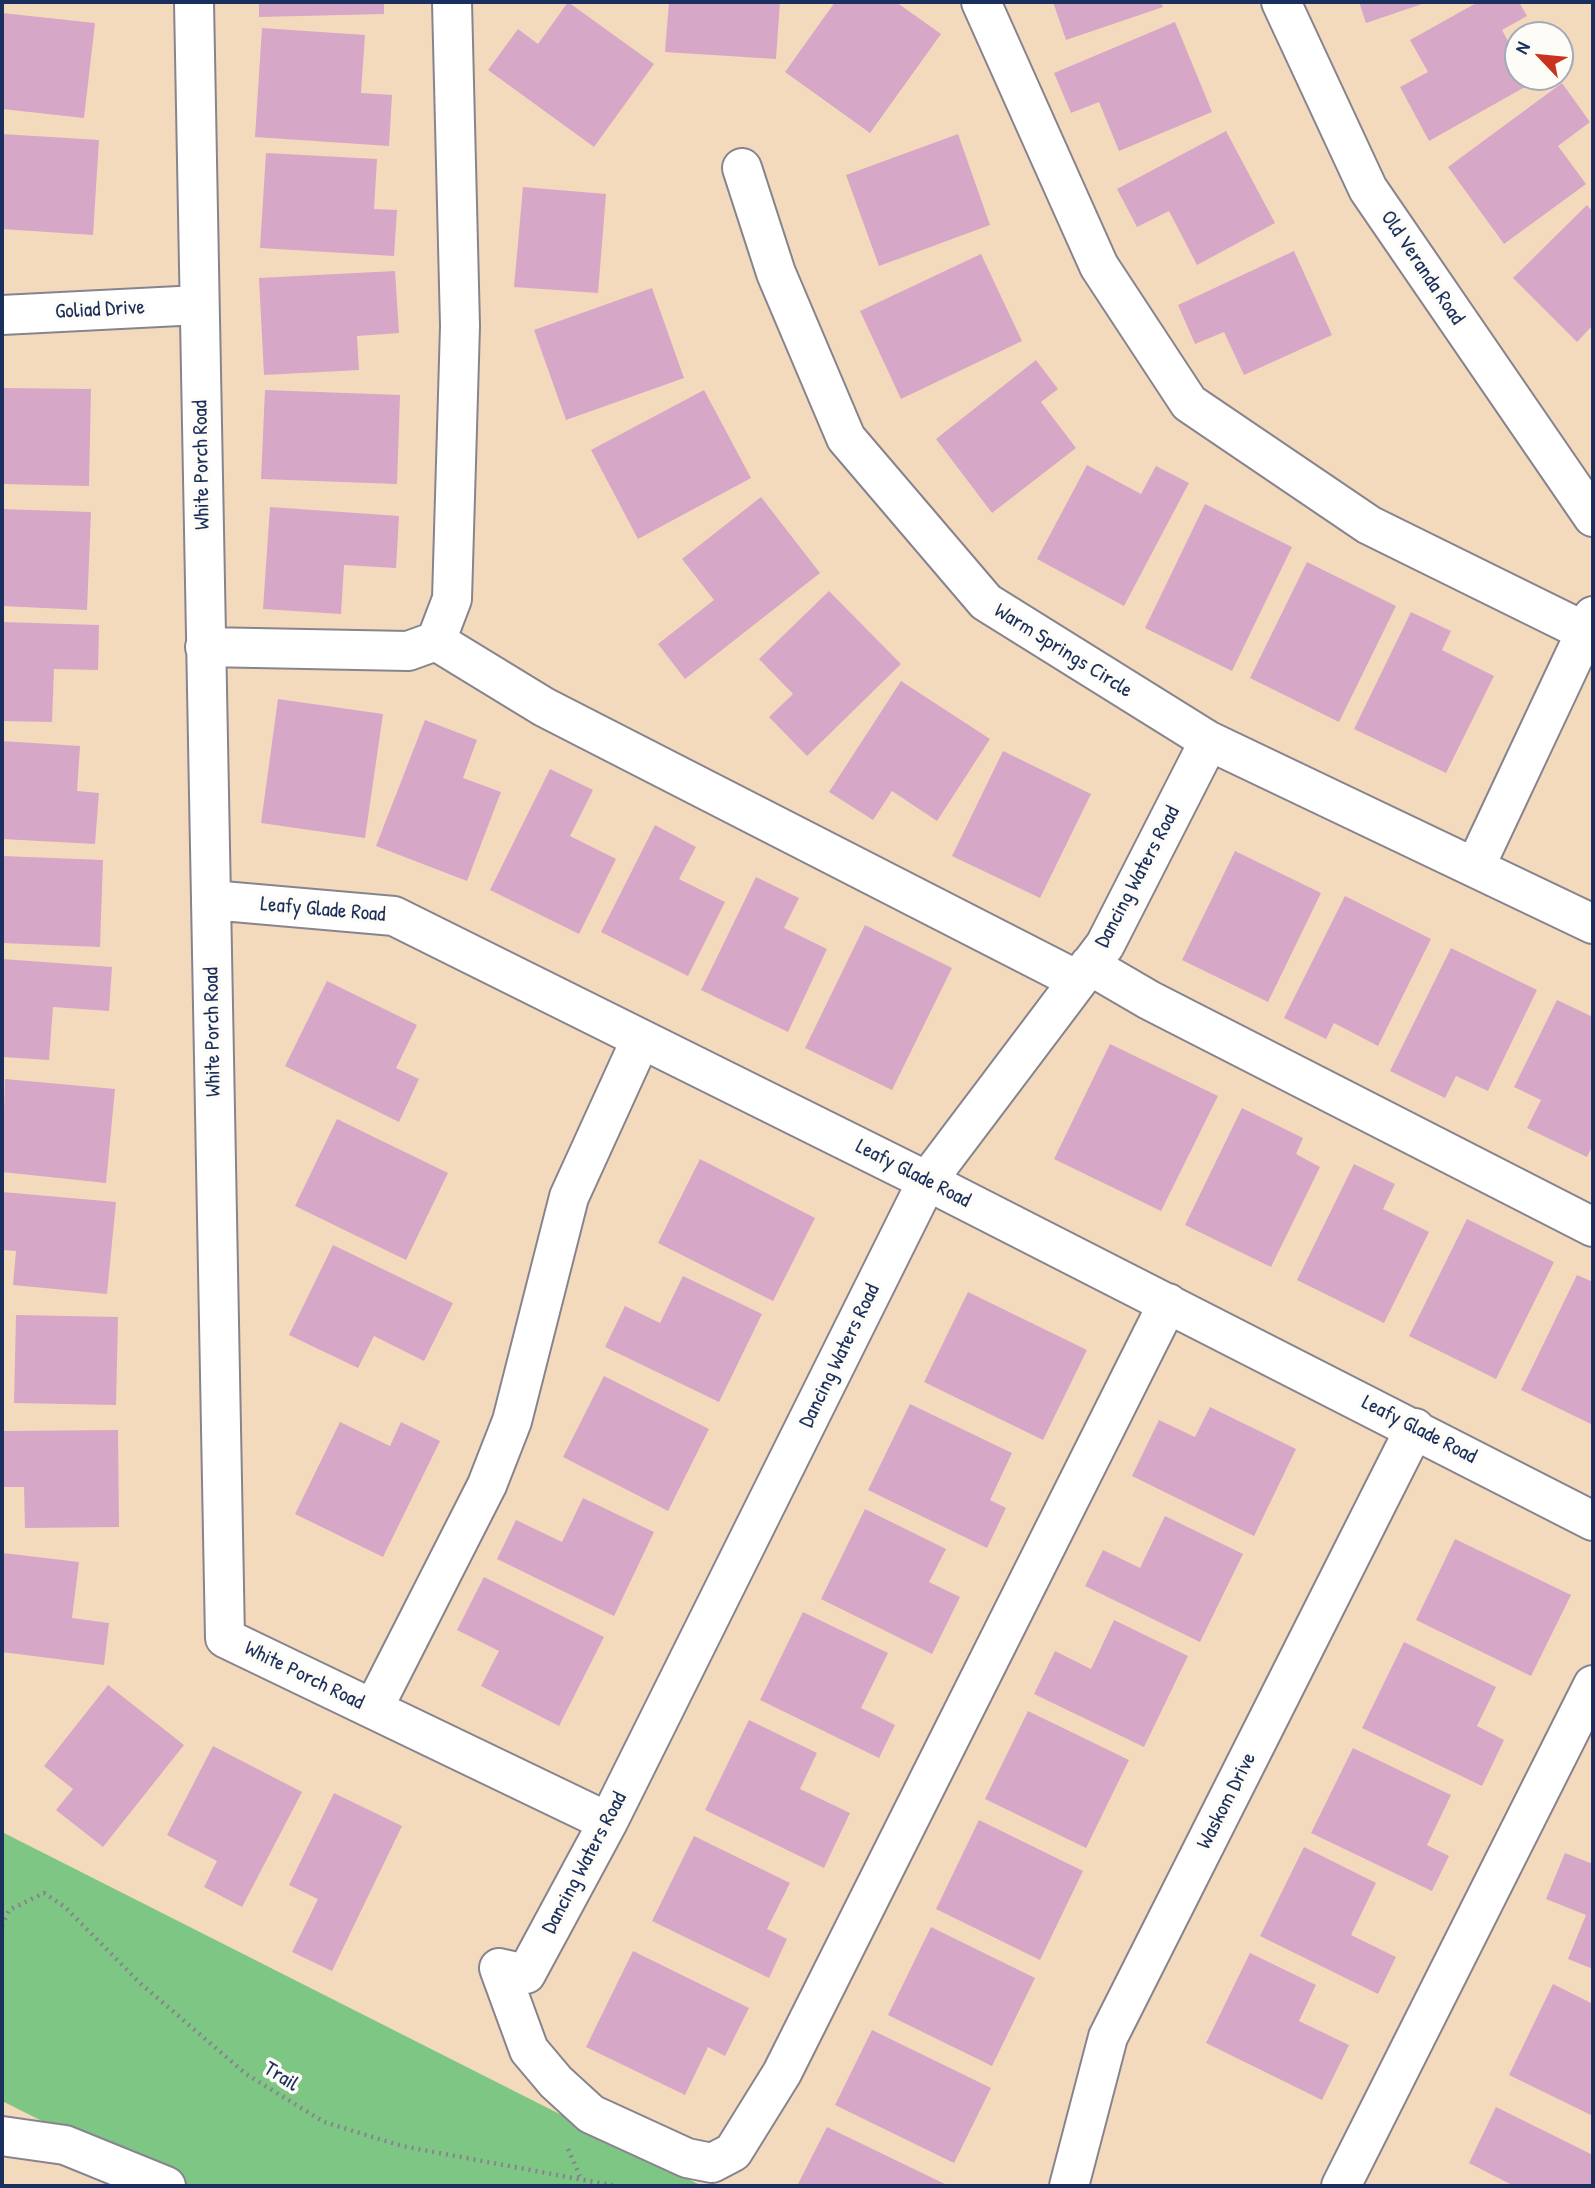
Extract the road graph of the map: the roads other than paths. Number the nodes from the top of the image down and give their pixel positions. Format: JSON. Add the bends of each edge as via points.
{"nodes":[{"id":1,"x":194,"y":2,"type":"edge"},
{"id":2,"x":452,"y":2,"type":"edge"},
{"id":3,"x":981,"y":2,"type":"edge"},
{"id":4,"x":1281,"y":2,"type":"edge"},
{"id":5,"x":742,"y":168,"type":"dead end"},
{"id":6,"x":199,"y":305,"type":"junction"},
{"id":7,"x":2,"y":315,"type":"edge"},
{"id":8,"x":1593,"y":517,"type":"edge"},
{"id":9,"x":1589,"y":624,"type":"edge"},
{"id":10,"x":436,"y":641,"type":"junction"},
{"id":11,"x":205,"y":647,"type":"junction"},
{"id":12,"x":1209,"y":741,"type":"junction"},
{"id":13,"x":1476,"y":865,"type":"junction"},
{"id":14,"x":211,"y":900,"type":"junction"},
{"id":15,"x":1593,"y":924,"type":"edge"},
{"id":16,"x":1083,"y":972,"type":"junction"},
{"id":17,"x":641,"y":1039,"type":"junction"},
{"id":18,"x":928,"y":1181,"type":"junction"},
{"id":19,"x":1593,"y":1227,"type":"edge"},
{"id":20,"x":1168,"y":1303,"type":"junction"},
{"id":21,"x":1415,"y":1428,"type":"junction"},
{"id":22,"x":1593,"y":1521,"type":"edge"},
{"id":23,"x":1593,"y":1685,"type":"edge"},
{"id":24,"x":373,"y":1709,"type":"junction"},
{"id":25,"x":608,"y":1822,"type":"junction"},
{"id":26,"x":2,"y":2136,"type":"edge"},
{"id":27,"x":166,"y":2186,"type":"edge"},
{"id":28,"x":1069,"y":2186,"type":"edge"},
{"id":29,"x":1341,"y":2186,"type":"edge"}],
"edges":[{"from":1,"to":6,"type":"street","name":"White Porch Road"},
{"from":2,"to":10,"type":"street","via":[[459,367],[452,599]]},
{"from":3,"to":9,"type":"street","via":[[1100,266],[1189,403],[1369,525]]},
{"from":4,"to":8,"type":"street","name":"Old Veranda Road","via":[[1368,188]]},
{"from":5,"to":12,"type":"street","name":"Warm Springs Circle","via":[[776,273],[846,438],[986,602]]},
{"from":6,"to":7,"type":"street","name":"Goliad Drive"},
{"from":6,"to":11,"type":"street","name":"White Porch Road"},
{"from":9,"to":13,"type":"street"},
{"from":10,"to":11,"type":"street","via":[[408,651]]},
{"from":10,"to":16,"type":"street","via":[[544,707]]},
{"from":11,"to":14,"type":"street","name":"White Porch Road"},
{"from":12,"to":13,"type":"street","name":"Warm Springs Circle"},
{"from":12,"to":16,"type":"street","name":"Dancing Waters Road","via":[[1105,944]]},
{"from":13,"to":15,"type":"street","name":"Warm Springs Circle"},
{"from":14,"to":17,"type":"street","name":"Leafy Glade Road","via":[[394,916]]},
{"from":14,"to":24,"type":"street","name":"White Porch Road","via":[[225,1638]]},
{"from":16,"to":18,"type":"street","name":"Dancing Waters Road"},
{"from":16,"to":19,"type":"street","via":[[1149,1000]]},
{"from":17,"to":18,"type":"street","name":"Leafy Glade Road"},
{"from":17,"to":24,"type":"street","via":[[569,1197],[516,1408],[487,1485]]},
{"from":18,"to":20,"type":"street","name":"Leafy Glade Road"},
{"from":18,"to":25,"type":"street","name":"Dancing Waters Road"},
{"from":20,"to":21,"type":"street","name":"Leafy Glade Road"},
{"from":20,"to":25,"type":"street","name":"Dancing Waters Road","via":[[782,2073],[733,2152],[712,2163],[687,2158],[592,2114],[556,2082],[530,2050],[499,1968],[526,1973]]},
{"from":21,"to":22,"type":"street","name":"Leafy Glade Road"},
{"from":21,"to":28,"type":"street","name":"Waskom Drive","via":[[1108,2037]]},
{"from":23,"to":29,"type":"street"},
{"from":24,"to":25,"type":"street","name":"White Porch Road"},
{"from":26,"to":27,"type":"street","via":[[65,2145]]}]}
